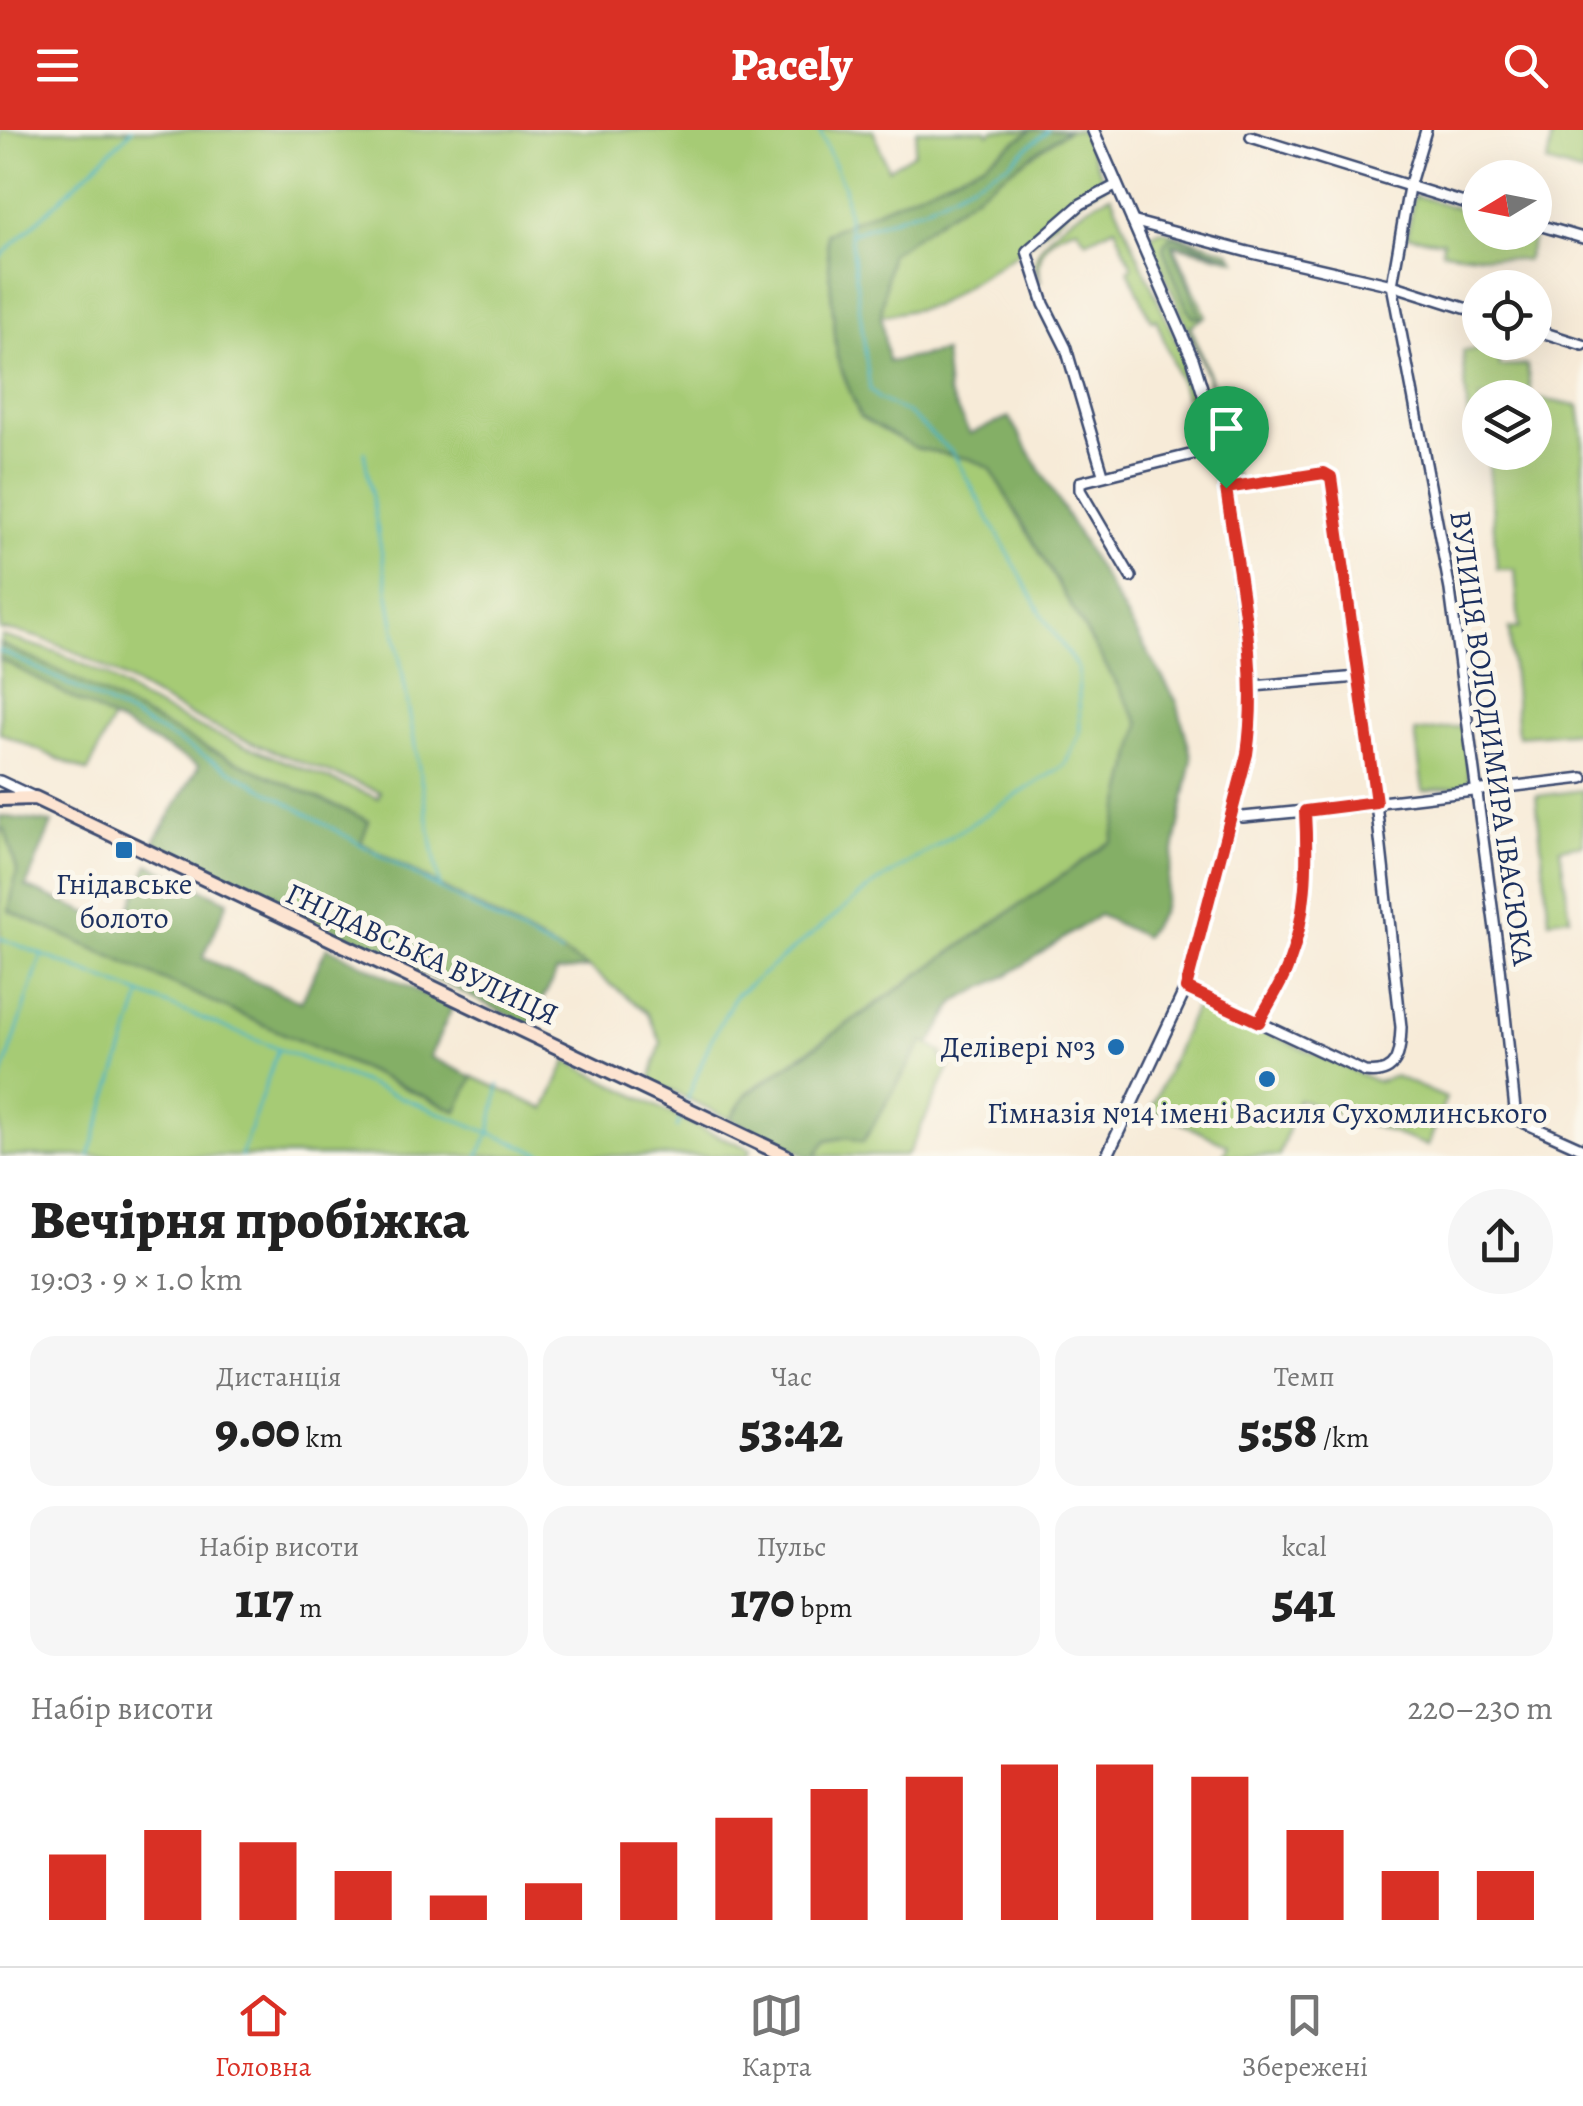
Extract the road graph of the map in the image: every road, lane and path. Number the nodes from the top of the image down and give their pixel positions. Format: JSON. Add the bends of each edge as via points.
{"nodes":[{"id":1,"x":1093,"y":130,"type":"edge"},
{"id":2,"x":1426,"y":130,"type":"edge"},
{"id":3,"x":1250,"y":137,"type":"dead end"},
{"id":4,"x":1117,"y":185,"type":"junction"},
{"id":5,"x":1409,"y":187,"type":"junction"},
{"id":6,"x":1462,"y":203,"type":"edge"},
{"id":7,"x":1132,"y":221,"type":"junction"},
{"id":8,"x":1552,"y":229,"type":"edge"},
{"id":9,"x":1583,"y":238,"type":"edge"},
{"id":10,"x":1392,"y":285,"type":"junction"},
{"id":11,"x":1462,"y":307,"type":"edge"},
{"id":12,"x":1552,"y":335,"type":"edge"},
{"id":13,"x":1583,"y":345,"type":"edge"},
{"id":14,"x":1218,"y":448,"type":"junction"},
{"id":15,"x":1104,"y":474,"type":"junction"},
{"id":16,"x":1226,"y":488,"type":"junction"},
{"id":17,"x":1131,"y":578,"type":"dead end"},
{"id":18,"x":1358,"y":677,"type":"junction"},
{"id":19,"x":1253,"y":686,"type":"junction"},
{"id":20,"x":1583,"y":778,"type":"edge"},
{"id":21,"x":0,"y":781,"type":"edge"},
{"id":22,"x":1477,"y":791,"type":"junction"},
{"id":23,"x":35,"y":798,"type":"junction"},
{"id":24,"x":0,"y":799,"type":"edge"},
{"id":25,"x":1376,"y":802,"type":"junction"},
{"id":26,"x":1305,"y":811,"type":"junction"},
{"id":27,"x":1231,"y":814,"type":"junction"},
{"id":28,"x":1186,"y":988,"type":"junction"},
{"id":29,"x":1259,"y":1022,"type":"junction"},
{"id":30,"x":1583,"y":1149,"type":"edge"},
{"id":31,"x":786,"y":1156,"type":"edge"},
{"id":32,"x":1107,"y":1156,"type":"edge"}],
"edges":[{"from":1,"to":4,"type":"street"},
{"from":2,"to":5,"type":"street","name":"ВУЛИЦЯ ВОЛОДИМИРА ІВАСЮКА"},
{"from":3,"to":5,"type":"street"},
{"from":4,"to":7,"type":"street"},
{"from":4,"to":15,"type":"street","via":[[1082,204],[1027,251],[1066,348]]},
{"from":5,"to":6,"type":"street"},
{"from":5,"to":10,"type":"street","name":"ВУЛИЦЯ ВОЛОДИМИРА ІВАСЮКА"},
{"from":7,"to":10,"type":"street"},
{"from":7,"to":14,"type":"street","via":[[1193,360]]},
{"from":8,"to":9,"type":"street"},
{"from":10,"to":11,"type":"street"},
{"from":10,"to":22,"type":"street","name":"ВУЛИЦЯ ВОЛОДИМИРА ІВАСЮКА","via":[[1450,590]]},
{"from":12,"to":13,"type":"street"},
{"from":14,"to":15,"type":"street"},
{"from":14,"to":16,"type":"street"},
{"from":15,"to":17,"type":"street","via":[[1079,487]]},
{"from":16,"to":18,"type":"street","via":[[1331,477]]},
{"from":16,"to":19,"type":"street"},
{"from":18,"to":19,"type":"street"},
{"from":18,"to":25,"type":"street"},
{"from":19,"to":27,"type":"street","via":[[1247,754]]},
{"from":20,"to":22,"type":"street"},
{"from":21,"to":23,"type":"street","name":"ГНІДАВСЬКА ВУЛИЦЯ"},
{"from":22,"to":25,"type":"street"},
{"from":22,"to":30,"type":"street","name":"ВУЛИЦЯ ВОЛОДИМИРА ІВАСЮКА","via":[[1516,1119]]},
{"from":23,"to":24,"type":"main road","name":"ГНІДАВСЬКА ВУЛИЦЯ"},
{"from":23,"to":31,"type":"main road","name":"ГНІДАВСЬКА ВУЛИЦЯ"},
{"from":25,"to":26,"type":"street"},
{"from":25,"to":29,"type":"street","via":[[1401,1027],[1395,1062],[1379,1074],[1364,1072]]},
{"from":26,"to":27,"type":"street"},
{"from":26,"to":29,"type":"street","via":[[1301,925],[1288,968]]},
{"from":27,"to":28,"type":"street"},
{"from":28,"to":29,"type":"street"},
{"from":28,"to":32,"type":"street"}]}
